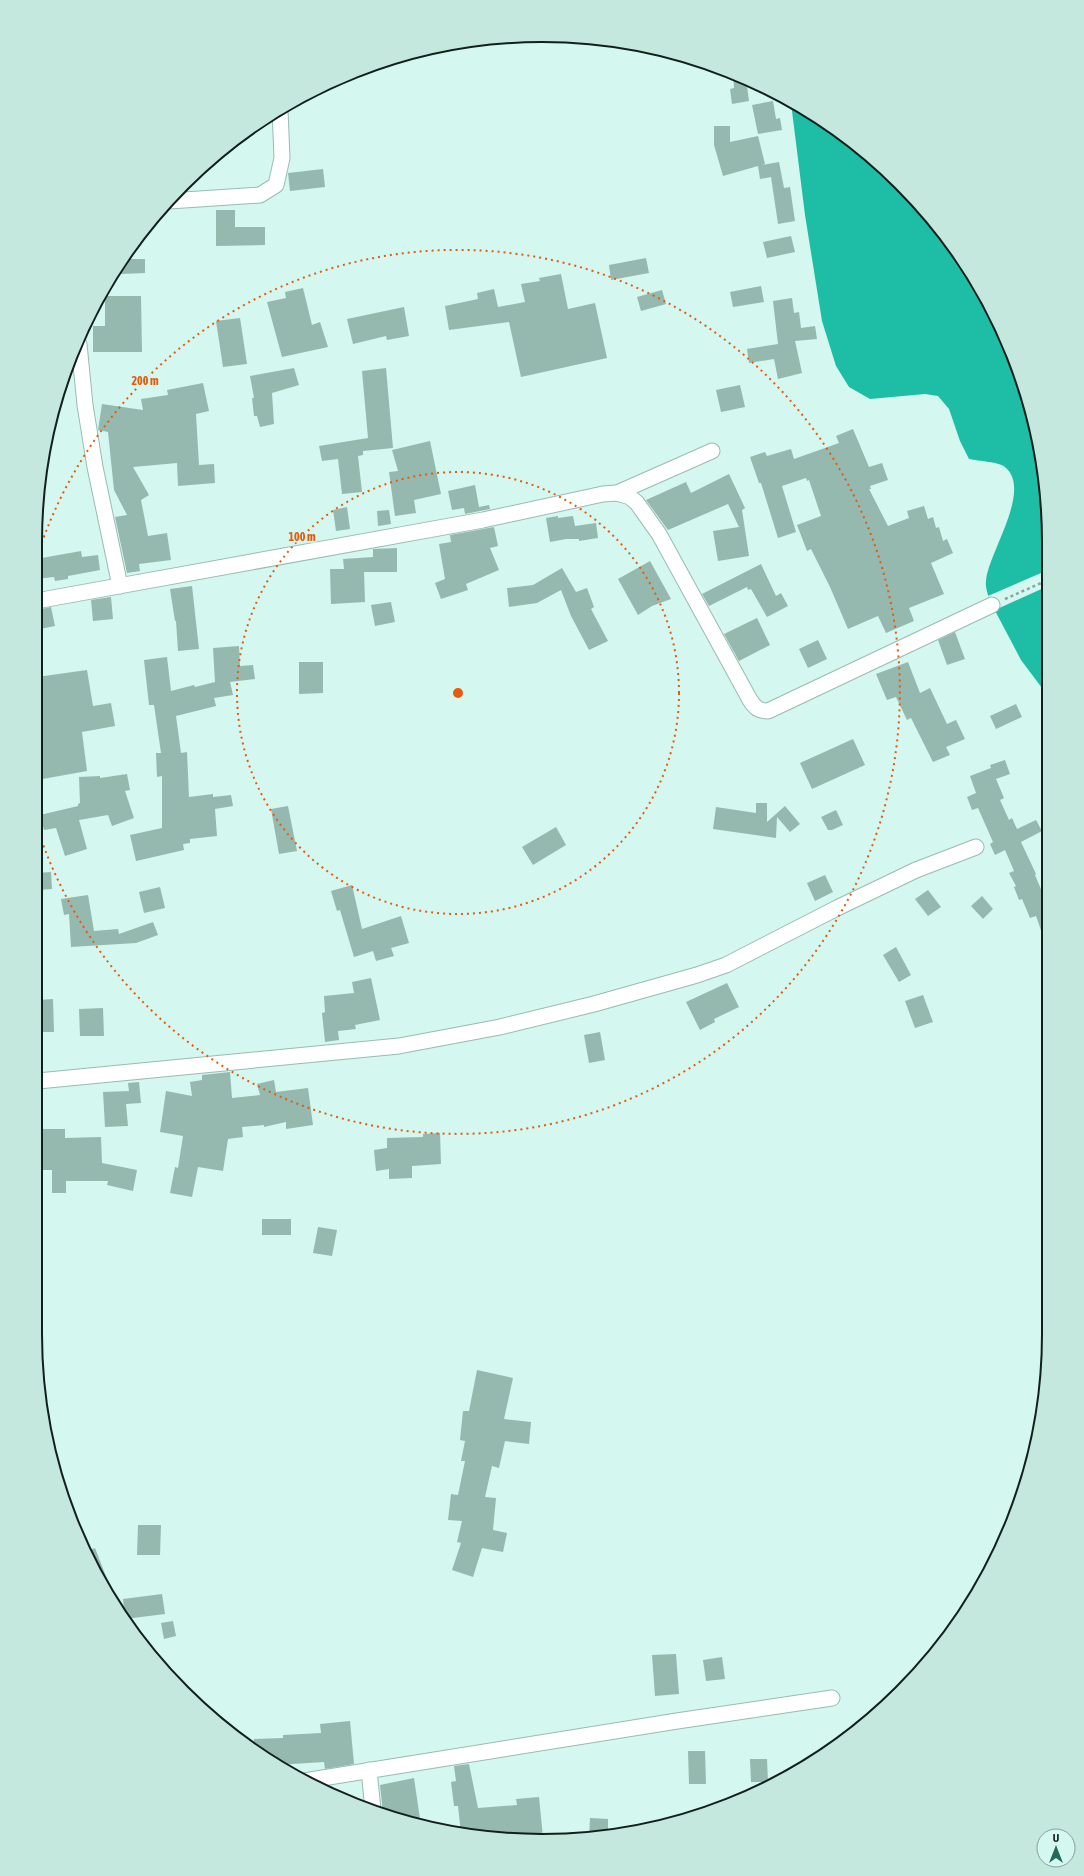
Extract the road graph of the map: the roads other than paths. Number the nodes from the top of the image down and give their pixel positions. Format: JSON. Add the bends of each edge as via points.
{"nodes":[{"id":1,"x":280,"y":116,"type":"edge"},
{"id":2,"x":177,"y":201,"type":"edge"},
{"id":3,"x":80,"y":351,"type":"edge"},
{"id":4,"x":712,"y":451,"type":"dead end"},
{"id":5,"x":617,"y":493,"type":"junction"},
{"id":6,"x":120,"y":586,"type":"junction"},
{"id":7,"x":42,"y":600,"type":"edge"},
{"id":8,"x":992,"y":605,"type":"road end"},
{"id":9,"x":976,"y":847,"type":"dead end"},
{"id":10,"x":42,"y":1081,"type":"edge"},
{"id":11,"x":832,"y":1698,"type":"dead end"},
{"id":12,"x":369,"y":1770,"type":"junction"},
{"id":13,"x":315,"y":1779,"type":"edge"},
{"id":14,"x":372,"y":1804,"type":"edge"}],
"edges":[{"from":1,"to":2,"type":"street","via":[[282,158],[276,185],[260,195]]},
{"from":3,"to":6,"type":"street","via":[[95,467]]},
{"from":4,"to":5,"type":"street"},
{"from":5,"to":6,"type":"street"},
{"from":5,"to":8,"type":"street","via":[[630,497],[637,503],[659,534],[750,700],[761,711],[768,711]]},
{"from":6,"to":7,"type":"street"},
{"from":9,"to":10,"type":"street","via":[[896,880],[726,965],[594,1004],[500,1027],[399,1046]]},
{"from":11,"to":12,"type":"street"},
{"from":12,"to":13,"type":"street"},
{"from":12,"to":14,"type":"street"}]}
